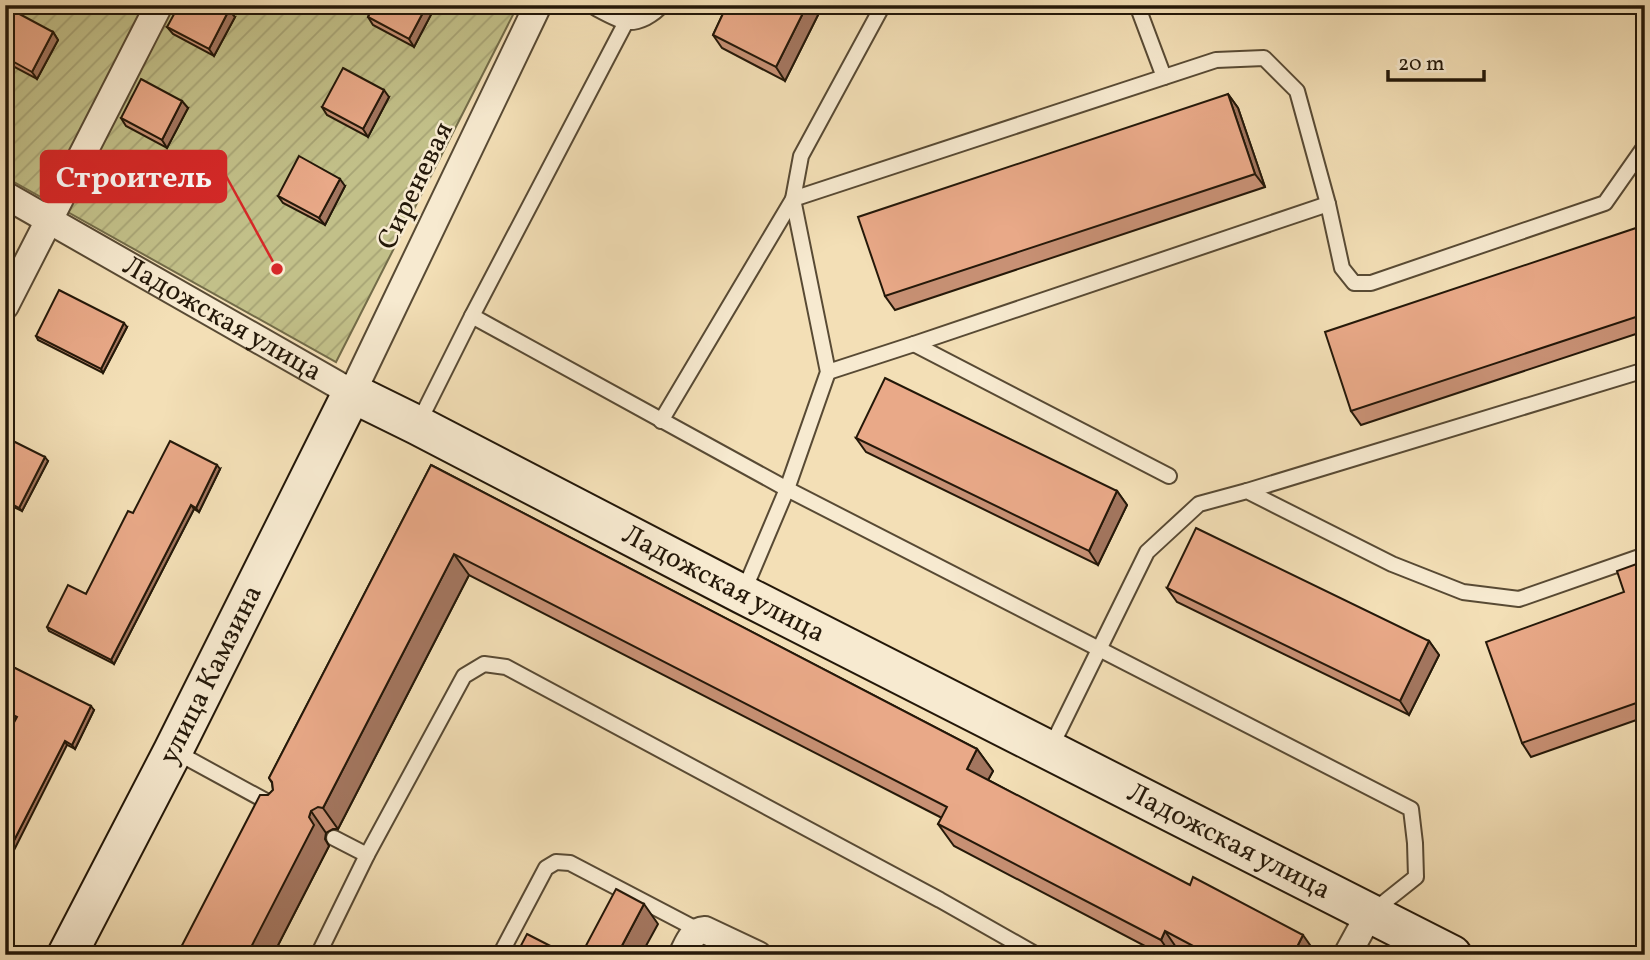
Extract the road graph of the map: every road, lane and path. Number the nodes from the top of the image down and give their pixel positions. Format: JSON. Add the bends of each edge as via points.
{"nodes":[{"id":1,"x":159,"y":5,"type":"edge"},
{"id":2,"x":538,"y":5,"type":"edge"},
{"id":3,"x":590,"y":5,"type":"edge"},
{"id":4,"x":662,"y":5,"type":"edge"},
{"id":5,"x":883,"y":5,"type":"edge"},
{"id":6,"x":1137,"y":5,"type":"edge"},
{"id":7,"x":626,"y":22,"type":"junction"},
{"id":8,"x":1164,"y":77,"type":"junction"},
{"id":9,"x":1645,"y":146,"type":"edge"},
{"id":10,"x":5,"y":195,"type":"edge"},
{"id":11,"x":793,"y":199,"type":"junction"},
{"id":12,"x":1328,"y":204,"type":"junction"},
{"id":13,"x":50,"y":220,"type":"junction"},
{"id":14,"x":5,"y":306,"type":"edge"},
{"id":15,"x":472,"y":316,"type":"junction"},
{"id":16,"x":915,"y":344,"type":"junction"},
{"id":17,"x":1645,"y":370,"type":"edge"},
{"id":18,"x":828,"y":372,"type":"junction"},
{"id":19,"x":352,"y":393,"type":"junction"},
{"id":20,"x":661,"y":421,"type":"junction"},
{"id":21,"x":417,"y":425,"type":"junction"},
{"id":22,"x":1169,"y":476,"type":"dead end"},
{"id":23,"x":787,"y":489,"type":"junction"},
{"id":24,"x":1247,"y":491,"type":"junction"},
{"id":25,"x":1645,"y":555,"type":"edge"},
{"id":26,"x":742,"y":594,"type":"junction"},
{"id":27,"x":1099,"y":649,"type":"junction"},
{"id":28,"x":1049,"y":750,"type":"junction"},
{"id":29,"x":173,"y":751,"type":"junction"},
{"id":30,"x":279,"y":808,"type":"edge"},
{"id":31,"x":334,"y":838,"type":"dead end"},
{"id":32,"x":367,"y":855,"type":"junction"},
{"id":33,"x":1370,"y":913,"type":"junction"},
{"id":34,"x":698,"y":930,"type":"junction"},
{"id":35,"x":67,"y":955,"type":"edge"},
{"id":36,"x":318,"y":955,"type":"edge"},
{"id":37,"x":500,"y":955,"type":"edge"},
{"id":38,"x":682,"y":955,"type":"edge"},
{"id":39,"x":758,"y":955,"type":"edge"},
{"id":40,"x":1037,"y":955,"type":"edge"},
{"id":41,"x":1347,"y":955,"type":"edge"},
{"id":42,"x":1452,"y":955,"type":"edge"}],
"edges":[{"from":1,"to":13,"type":"street"},
{"from":2,"to":19,"type":"street","name":"Сиреневая"},
{"from":3,"to":7,"type":"lane"},
{"from":4,"to":7,"type":"lane","via":[[643,19]]},
{"from":5,"to":11,"type":"lane","via":[[801,156]]},
{"from":6,"to":8,"type":"lane"},
{"from":7,"to":15,"type":"lane"},
{"from":8,"to":11,"type":"lane"},
{"from":8,"to":12,"type":"lane","via":[[1216,60],[1264,58],[1297,91]]},
{"from":9,"to":12,"type":"lane","via":[[1605,203],[1371,283],[1354,283],[1342,268]]},
{"from":10,"to":13,"type":"street","name":"Ладожская улица"},
{"from":11,"to":18,"type":"lane"},
{"from":11,"to":20,"type":"lane"},
{"from":12,"to":16,"type":"lane"},
{"from":13,"to":14,"type":"street"},
{"from":13,"to":19,"type":"street","name":"Ладожская улица"},
{"from":15,"to":20,"type":"lane"},
{"from":15,"to":21,"type":"lane"},
{"from":16,"to":18,"type":"lane"},
{"from":16,"to":22,"type":"lane"},
{"from":17,"to":24,"type":"lane"},
{"from":18,"to":23,"type":"lane"},
{"from":19,"to":21,"type":"main road","name":"Ладожская улица"},
{"from":19,"to":29,"type":"main road","name":"улица Камзина"},
{"from":20,"to":23,"type":"lane"},
{"from":21,"to":26,"type":"main road","name":"Ладожская улица"},
{"from":23,"to":26,"type":"lane"},
{"from":23,"to":27,"type":"lane"},
{"from":24,"to":25,"type":"lane","via":[[1392,565],[1463,592],[1519,599]]},
{"from":24,"to":27,"type":"lane","via":[[1199,504],[1147,552]]},
{"from":26,"to":28,"type":"main road","name":"Ладожская улица"},
{"from":27,"to":28,"type":"lane"},
{"from":27,"to":33,"type":"lane","via":[[1410,809],[1416,877]]},
{"from":28,"to":33,"type":"main road","name":"Ладожская улица"},
{"from":29,"to":30,"type":"lane"},
{"from":29,"to":35,"type":"main road","name":"улица Камзина"},
{"from":31,"to":32,"type":"lane"},
{"from":32,"to":36,"type":"lane"},
{"from":32,"to":40,"type":"lane","via":[[464,676],[484,664],[506,667]]},
{"from":33,"to":41,"type":"street"},
{"from":33,"to":42,"type":"main road","name":"Ладожская улица"},
{"from":34,"to":37,"type":"lane","via":[[569,863],[556,862],[546,869]]},
{"from":34,"to":38,"type":"street"},
{"from":34,"to":39,"type":"street"}]}
